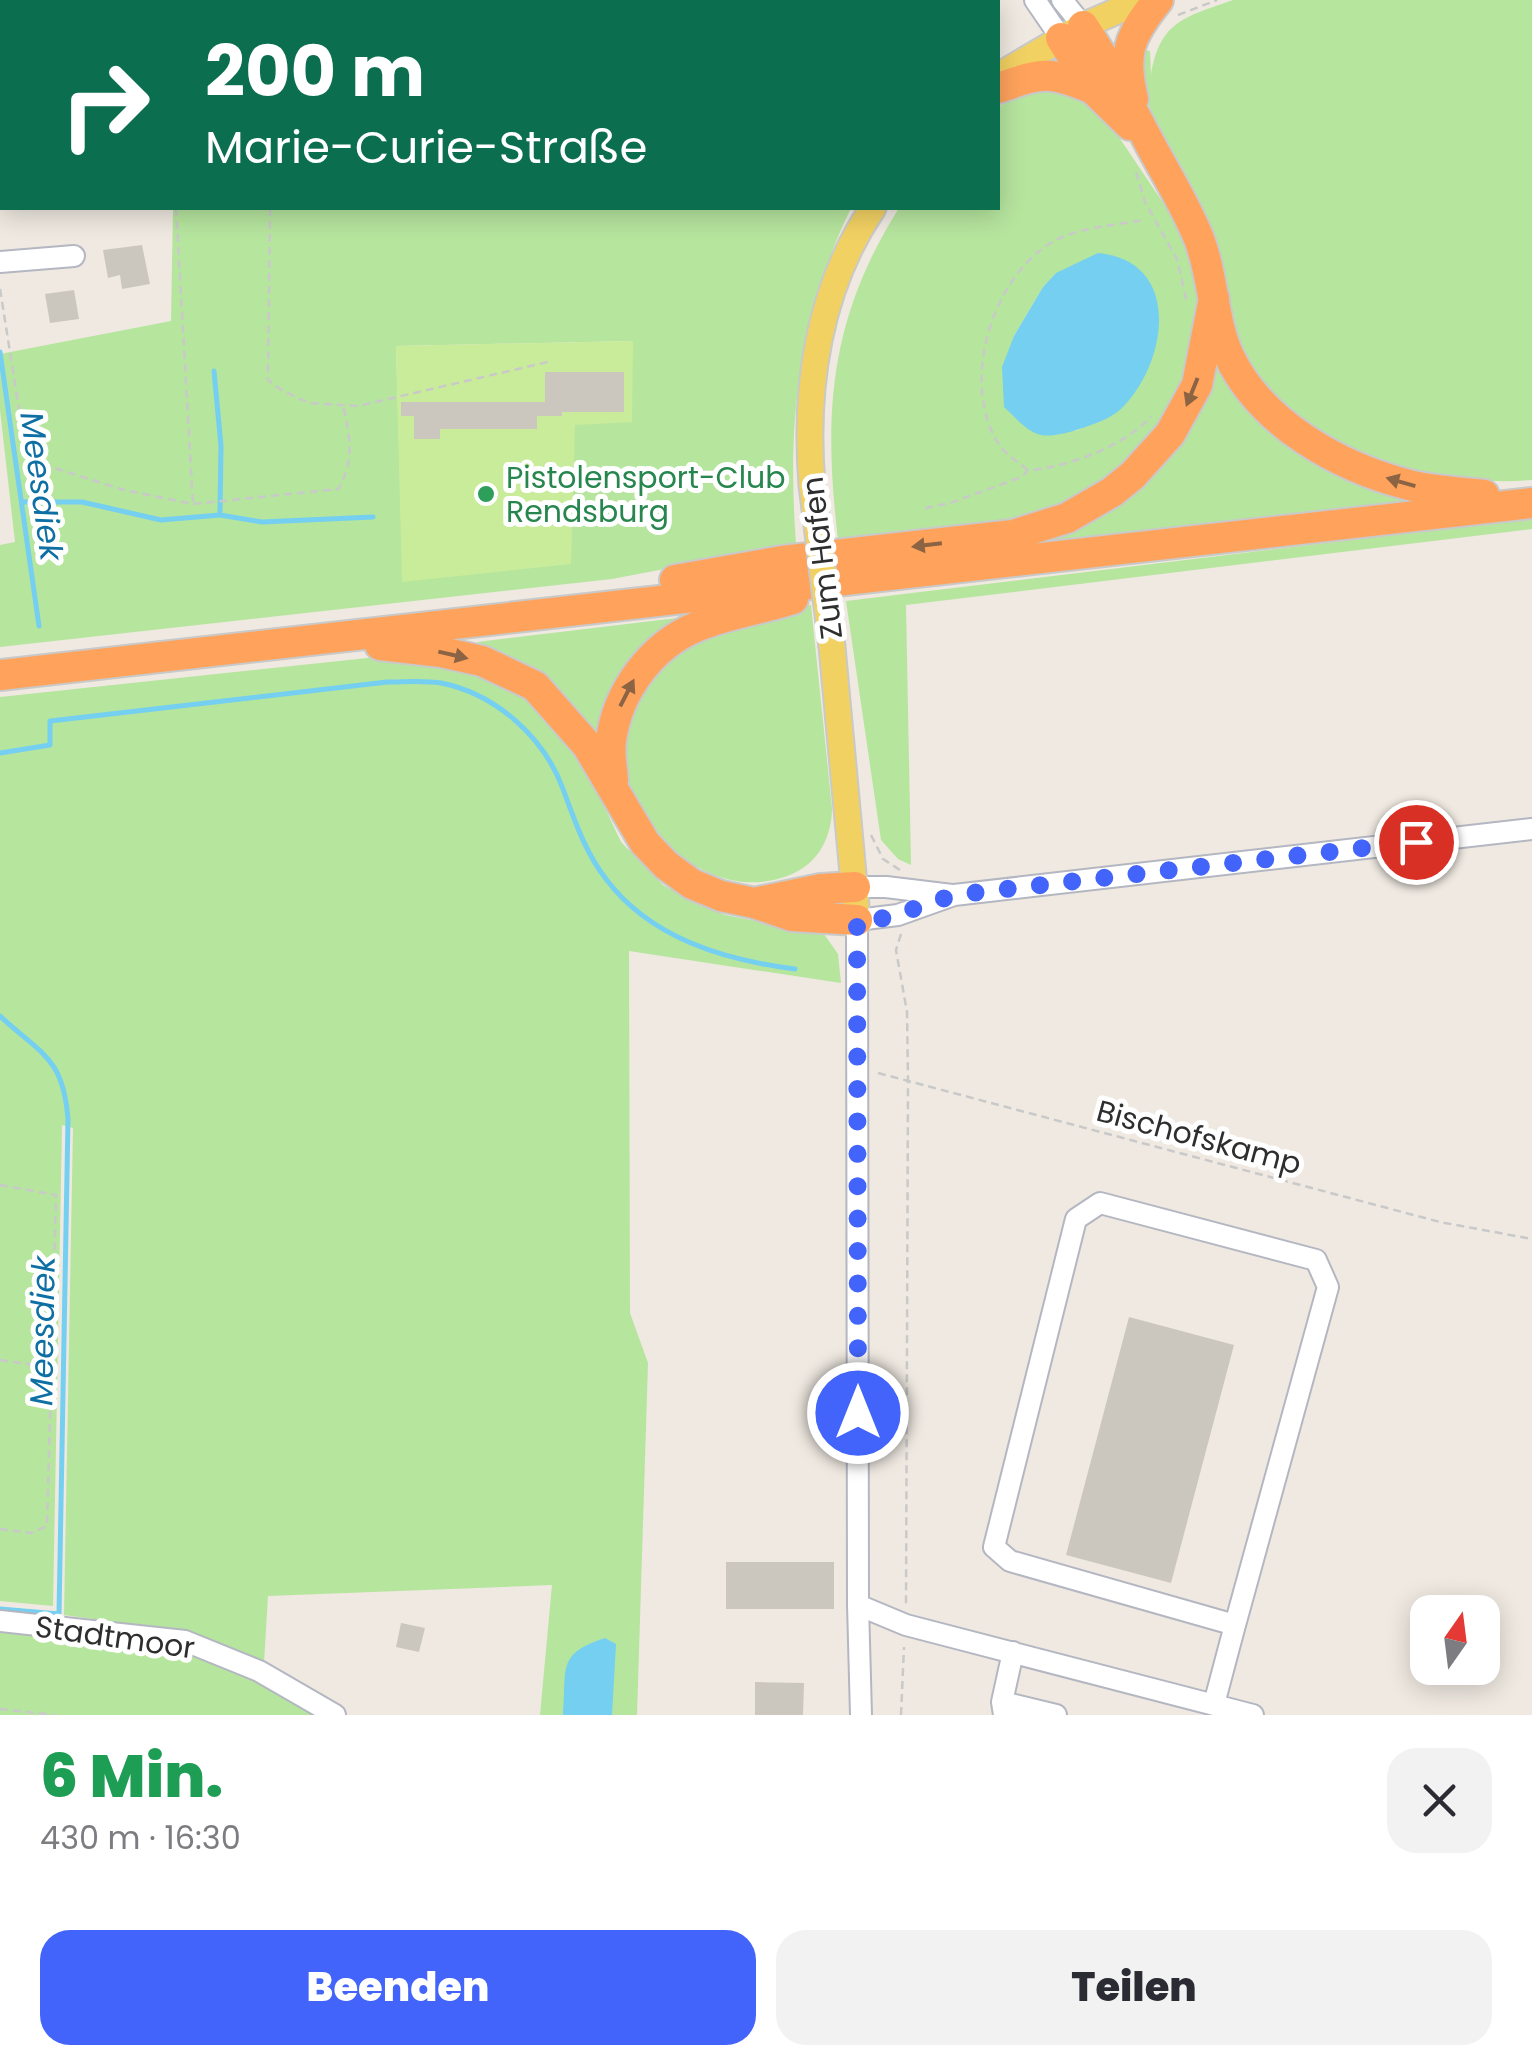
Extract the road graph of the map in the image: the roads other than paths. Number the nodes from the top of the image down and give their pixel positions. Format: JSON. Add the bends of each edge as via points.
{"nodes":[{"id":1,"x":1035,"y":0,"type":"edge"},
{"id":2,"x":1062,"y":0,"type":"edge"},
{"id":3,"x":1142,"y":0,"type":"edge"},
{"id":4,"x":1158,"y":0,"type":"edge"},
{"id":5,"x":1072,"y":32,"type":"junction"},
{"id":6,"x":1000,"y":75,"type":"edge"},
{"id":7,"x":1000,"y":87,"type":"edge"},
{"id":8,"x":1093,"y":89,"type":"junction"},
{"id":9,"x":1134,"y":112,"type":"junction"},
{"id":10,"x":1150,"y":144,"type":"junction"},
{"id":11,"x":872,"y":210,"type":"edge"},
{"id":12,"x":74,"y":256,"type":"dead end"},
{"id":13,"x":0,"y":262,"type":"edge"},
{"id":14,"x":1201,"y":301,"type":"junction"},
{"id":15,"x":1532,"y":499,"type":"edge"},
{"id":16,"x":860,"y":577,"type":"junction"},
{"id":17,"x":550,"y":614,"type":"junction"},
{"id":18,"x":322,"y":638,"type":"junction"},
{"id":19,"x":0,"y":675,"type":"edge"},
{"id":20,"x":614,"y":788,"type":"junction"},
{"id":21,"x":1532,"y":829,"type":"edge"},
{"id":22,"x":855,"y":888,"type":"junction"},
{"id":23,"x":954,"y":895,"type":"junction"},
{"id":24,"x":754,"y":903,"type":"junction"},
{"id":25,"x":857,"y":920,"type":"junction"},
{"id":26,"x":858,"y":1605,"type":"junction"},
{"id":27,"x":0,"y":1621,"type":"edge"},
{"id":28,"x":1235,"y":1625,"type":"junction"},
{"id":29,"x":1013,"y":1652,"type":"junction"},
{"id":30,"x":1214,"y":1704,"type":"junction"},
{"id":31,"x":1003,"y":1708,"type":"edge"},
{"id":32,"x":335,"y":1715,"type":"edge"},
{"id":33,"x":862,"y":1715,"type":"edge"},
{"id":34,"x":1056,"y":1715,"type":"edge"},
{"id":35,"x":1253,"y":1715,"type":"edge"}],
"edges":[{"from":1,"to":5,"type":"street"},
{"from":2,"to":5,"type":"street"},
{"from":3,"to":5,"type":"main road"},
{"from":4,"to":9,"type":"highway","via":[[1127,55]]},
{"from":5,"to":6,"type":"main road"},
{"from":5,"to":8,"type":"highway"},
{"from":5,"to":9,"type":"highway"},
{"from":7,"to":8,"type":"highway","via":[[1038,74]]},
{"from":8,"to":10,"type":"highway"},
{"from":9,"to":10,"type":"highway"},
{"from":10,"to":14,"type":"highway","via":[[1199,238]]},
{"from":11,"to":22,"type":"main road","name":"Zum Hafen","bridge":true,"via":[[828,304],[815,355],[808,437]]},
{"from":12,"to":13,"type":"street"},
{"from":15,"to":14,"type":"highway","one_way":true,"via":[[1412,486],[1311,443],[1242,379]]},
{"from":14,"to":17,"type":"highway","one_way":true,"via":[[1197,385],[1170,434],[1133,475],[1068,518],[1013,535],[782,562],[597,594]]},
{"from":15,"to":16,"type":"highway"},
{"from":16,"to":17,"type":"highway"},
{"from":20,"to":16,"type":"highway","one_way":true,"via":[[610,744],[616,718],[654,655],[696,627]]},
{"from":17,"to":18,"type":"highway"},
{"from":18,"to":19,"type":"highway"},
{"from":18,"to":20,"type":"highway","one_way":true,"via":[[442,652],[535,686]]},
{"from":20,"to":24,"type":"highway","via":[[645,843],[666,865],[692,884]]},
{"from":21,"to":23,"type":"street"},
{"from":22,"to":23,"type":"street"},
{"from":22,"to":24,"type":"highway"},
{"from":22,"to":25,"type":"main road","name":"Zum Hafen"},
{"from":23,"to":25,"type":"street","via":[[887,918]]},
{"from":24,"to":25,"type":"highway","via":[[792,916]]},
{"from":25,"to":26,"type":"street"},
{"from":26,"to":29,"type":"street","via":[[906,1625]]},
{"from":26,"to":33,"type":"street"},
{"from":27,"to":32,"type":"street","name":"Stadtmoor","via":[[185,1641],[259,1671]]},
{"from":28,"to":28,"type":"street","via":[[1010,1561],[994,1547],[1076,1219],[1100,1204],[1316,1260],[1328,1287]]},
{"from":28,"to":30,"type":"street"},
{"from":29,"to":30,"type":"street"},
{"from":29,"to":31,"type":"street"},
{"from":30,"to":35,"type":"street"},
{"from":31,"to":34,"type":"street"}]}
